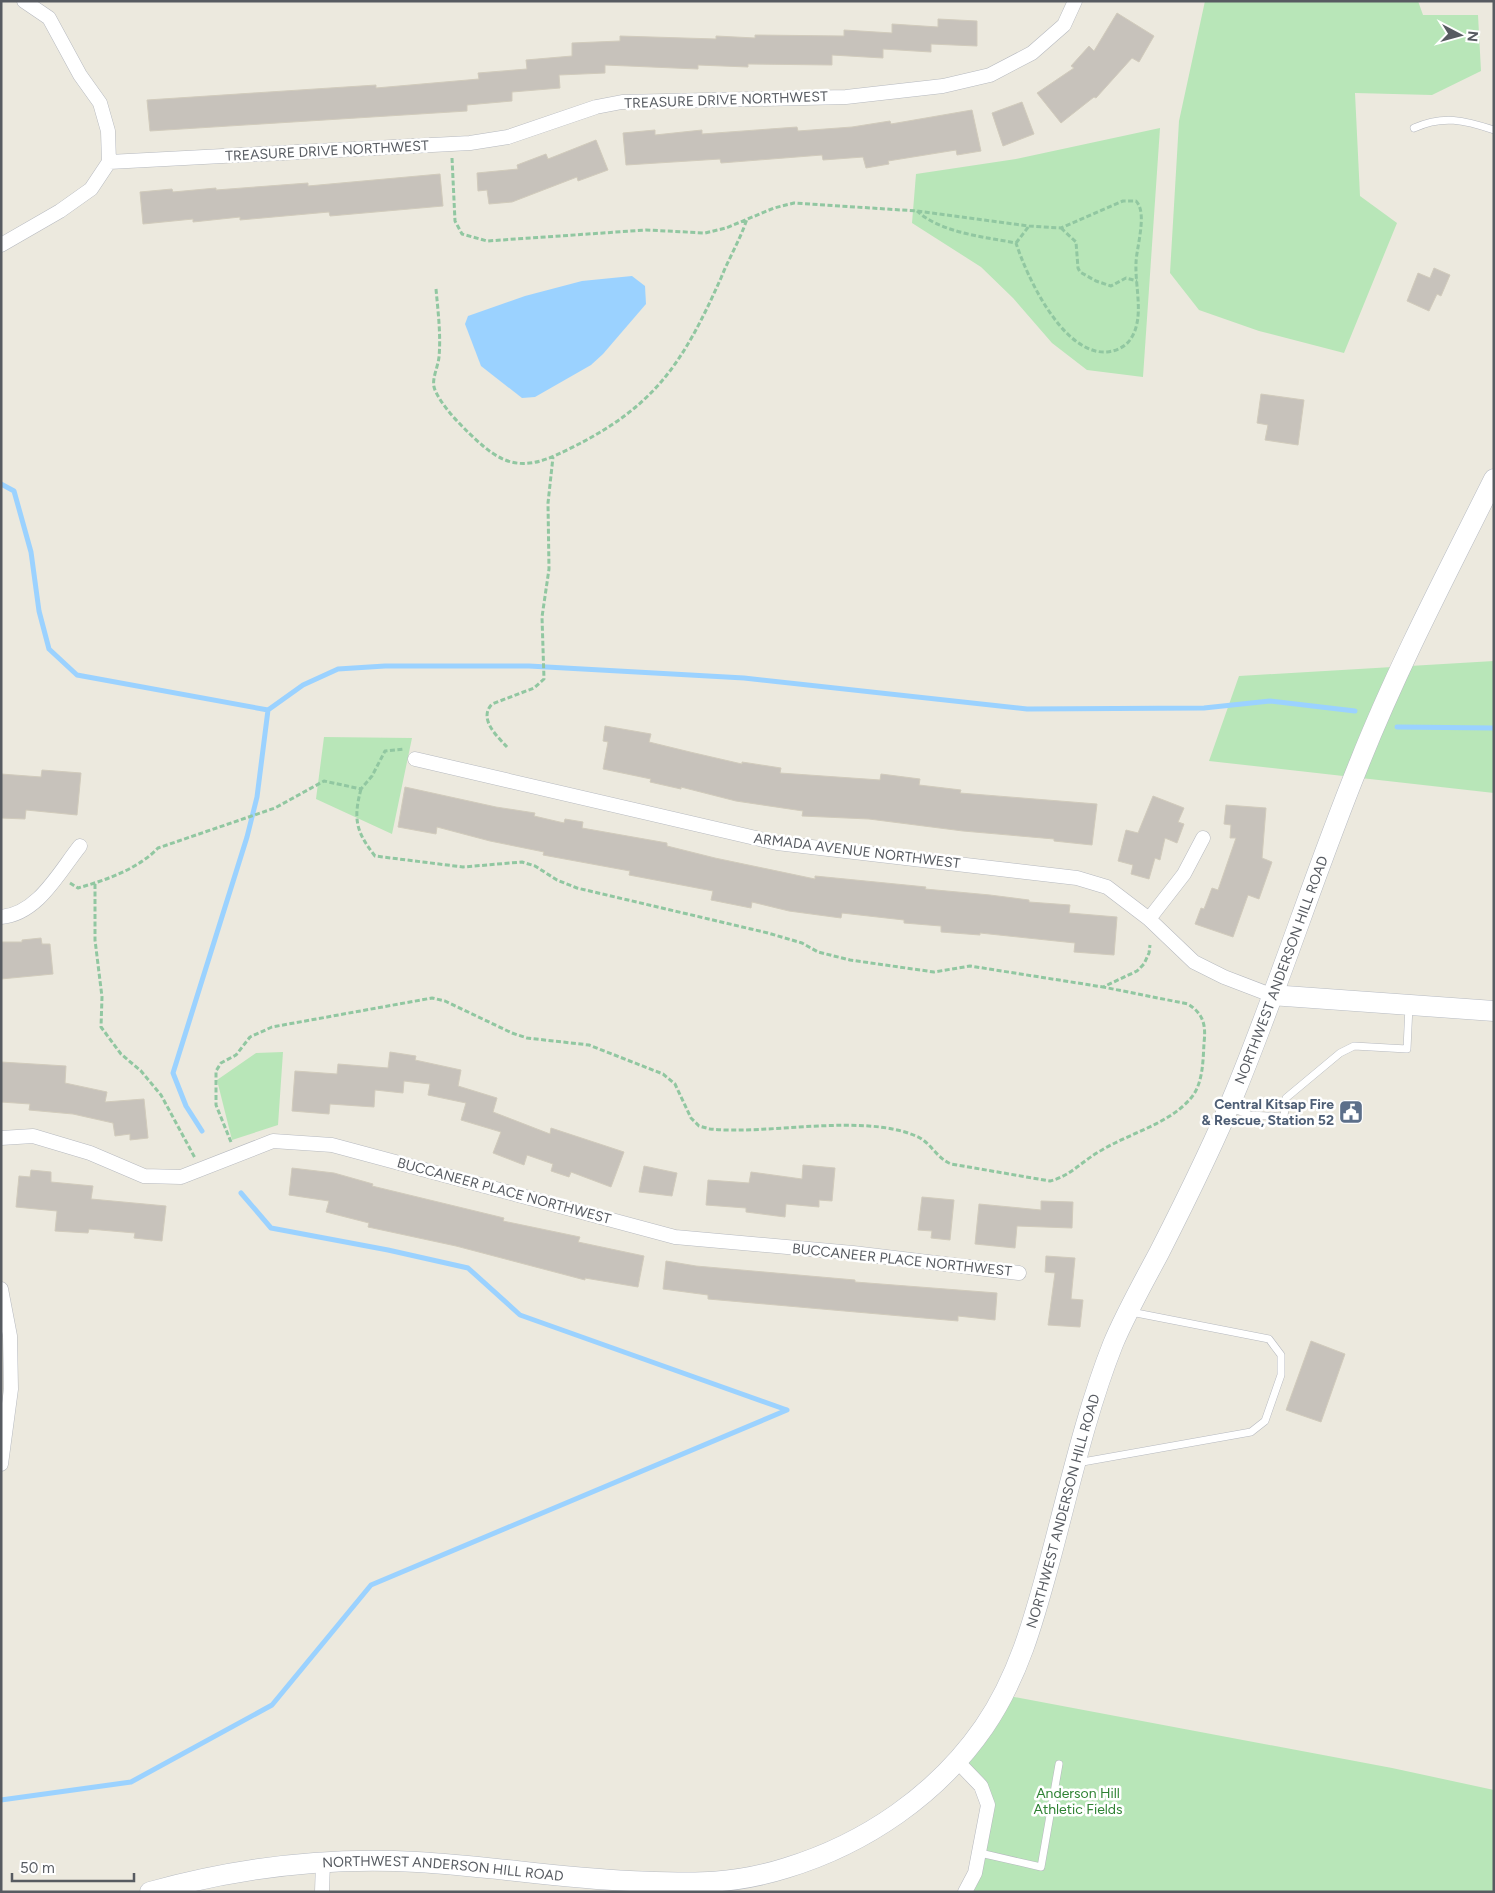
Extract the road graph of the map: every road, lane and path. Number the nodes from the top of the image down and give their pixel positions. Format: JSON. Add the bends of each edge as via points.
{"nodes":[{"id":1,"x":24,"y":1,"type":"edge"},
{"id":2,"x":1075,"y":1,"type":"edge"},
{"id":3,"x":1414,"y":128,"type":"dead end"},
{"id":4,"x":1494,"y":130,"type":"edge"},
{"id":5,"x":451,"y":144,"type":"junction"},
{"id":6,"x":109,"y":162,"type":"junction"},
{"id":7,"x":918,"y":211,"type":"junction"},
{"id":8,"x":747,"y":219,"type":"junction"},
{"id":9,"x":1029,"y":226,"type":"junction"},
{"id":10,"x":1061,"y":228,"type":"junction"},
{"id":11,"x":1016,"y":243,"type":"junction"},
{"id":12,"x":1,"y":244,"type":"edge"},
{"id":13,"x":1137,"y":281,"type":"junction"},
{"id":14,"x":436,"y":289,"type":"dead end"},
{"id":15,"x":552,"y":457,"type":"junction"},
{"id":16,"x":1494,"y":478,"type":"edge"},
{"id":17,"x":507,"y":747,"type":"dead end"},
{"id":18,"x":415,"y":759,"type":"joint"},
{"id":19,"x":360,"y":789,"type":"junction"},
{"id":20,"x":1203,"y":838,"type":"dead end"},
{"id":21,"x":80,"y":846,"type":"dead end"},
{"id":22,"x":58,"y":874,"type":"junction"},
{"id":23,"x":95,"y":884,"type":"junction"},
{"id":24,"x":1,"y":917,"type":"edge"},
{"id":25,"x":1149,"y":919,"type":"junction"},
{"id":26,"x":1150,"y":946,"type":"dead end"},
{"id":27,"x":1102,"y":987,"type":"junction"},
{"id":28,"x":1271,"y":995,"type":"junction"},
{"id":29,"x":1409,"y":1005,"type":"junction"},
{"id":30,"x":1494,"y":1012,"type":"edge"},
{"id":31,"x":1229,"y":1107,"type":"junction"},
{"id":32,"x":1,"y":1138,"type":"edge"},
{"id":33,"x":235,"y":1157,"type":"junction"},
{"id":34,"x":200,"y":1170,"type":"junction"},
{"id":35,"x":1019,"y":1273,"type":"dead end"},
{"id":36,"x":1,"y":1289,"type":"edge"},
{"id":37,"x":1129,"y":1311,"type":"junction"},
{"id":38,"x":1,"y":1464,"type":"edge"},
{"id":39,"x":1076,"y":1464,"type":"junction"},
{"id":40,"x":957,"y":1761,"type":"junction"},
{"id":41,"x":1059,"y":1764,"type":"dead end"},
{"id":42,"x":980,"y":1853,"type":"junction"},
{"id":43,"x":323,"y":1862,"type":"junction"},
{"id":44,"x":150,"y":1892,"type":"edge"},
{"id":45,"x":322,"y":1892,"type":"edge"},
{"id":46,"x":965,"y":1892,"type":"edge"}],
"edges":[{"from":1,"to":6,"type":"street","via":[[49,18],[80,75],[100,103],[108,131]]},
{"from":2,"to":5,"type":"street","name":"TREASURE DRIVE NORTHWEST","via":[[1064,25],[1032,53],[990,75],[943,86],[846,97],[622,102],[596,107],[508,137]]},
{"from":3,"to":4,"type":"lane","via":[[1431,120],[1464,120]]},
{"from":5,"to":6,"type":"street","name":"TREASURE DRIVE NORTHWEST"},
{"from":5,"to":8,"type":"path","via":[[455,222],[462,234],[470,238],[487,241],[646,230],[705,233]]},
{"from":6,"to":12,"type":"street","via":[[91,190]]},
{"from":7,"to":8,"type":"path","via":[[794,203]]},
{"from":7,"to":9,"type":"path"},
{"from":7,"to":11,"type":"path","via":[[946,226]]},
{"from":8,"to":15,"type":"path","via":[[703,318],[662,383],[623,417]]},
{"from":9,"to":10,"type":"path"},
{"from":9,"to":11,"type":"path"},
{"from":10,"to":13,"type":"path","via":[[1076,242],[1078,268],[1086,277],[1111,286],[1126,278]]},
{"from":10,"to":13,"type":"path","via":[[1123,201],[1136,201],[1141,218]]},
{"from":11,"to":13,"type":"path","via":[[1039,296],[1067,332],[1092,350],[1118,350],[1129,341],[1137,319]]},
{"from":14,"to":15,"type":"path","via":[[440,336],[434,385],[439,397],[478,442],[501,459],[523,464]]},
{"from":15,"to":17,"type":"path","via":[[548,503],[549,569],[542,617],[544,679],[534,688],[492,704],[488,709],[486,715],[494,733]]},
{"from":16,"to":28,"type":"main road","name":"NORTHWEST ANDERSON HILL ROAD","via":[[1380,712]]},
{"from":18,"to":19,"type":"path","via":[[408,750],[385,751],[372,776]]},
{"from":18,"to":25,"type":"street","name":"ARMADA AVENUE NORTHWEST","via":[[777,842],[1077,878],[1107,887]]},
{"from":19,"to":23,"type":"path","via":[[324,781],[275,808],[158,848],[147,860]]},
{"from":19,"to":27,"type":"path","via":[[356,822],[375,856],[463,867],[522,862],[577,888],[768,933],[850,960],[934,972],[970,966]]},
{"from":20,"to":25,"type":"street","via":[[1184,874]]},
{"from":21,"to":22,"type":"street"},
{"from":22,"to":23,"type":"path","via":[[78,888]]},
{"from":22,"to":24,"type":"street","via":[[36,902]]},
{"from":23,"to":34,"type":"path","via":[[101,1028],[109,1041],[161,1095]]},
{"from":25,"to":28,"type":"street","name":"ARMADA AVENUE NORTHWEST","via":[[1194,962]]},
{"from":26,"to":27,"type":"path","via":[[1144,964],[1137,972]]},
{"from":27,"to":33,"type":"path","via":[[1188,1004],[1198,1010],[1205,1032],[1199,1084],[1192,1098],[1178,1110],[1089,1157],[1064,1178],[1050,1181],[951,1164],[916,1136],[870,1126],[710,1129],[699,1126],[690,1118],[675,1084],[656,1070],[589,1045],[527,1038],[432,998],[272,1028],[250,1037],[236,1055],[221,1063],[216,1071],[216,1104]]},
{"from":28,"to":29,"type":"main road"},
{"from":28,"to":31,"type":"main road","name":"NORTHWEST ANDERSON HILL ROAD"},
{"from":29,"to":30,"type":"main road"},
{"from":29,"to":31,"type":"lane","via":[[1407,1049],[1354,1046],[1340,1053],[1286,1098],[1284,1117],[1250,1115]]},
{"from":31,"to":37,"type":"main road","name":"NORTHWEST ANDERSON HILL ROAD","via":[[1201,1170]]},
{"from":32,"to":34,"type":"street","name":"BUCCANEER PLACE NORTHWEST","via":[[34,1136],[90,1152],[144,1176],[181,1177]]},
{"from":33,"to":34,"type":"street","name":"BUCCANEER PLACE NORTHWEST"},
{"from":33,"to":35,"type":"street","name":"BUCCANEER PLACE NORTHWEST","via":[[273,1141],[332,1145],[675,1237],[853,1253]]},
{"from":36,"to":38,"type":"street","via":[[10,1336],[11,1388]]},
{"from":37,"to":39,"type":"main road","name":"NORTHWEST ANDERSON HILL ROAD","via":[[1105,1366]]},
{"from":37,"to":39,"type":"lane","via":[[1269,1339],[1281,1355],[1281,1375],[1273,1399],[1265,1421],[1250,1432]]},
{"from":39,"to":40,"type":"main road","name":"NORTHWEST ANDERSON HILL ROAD","via":[[1023,1654],[990,1717]]},
{"from":40,"to":42,"type":"street","via":[[986,1794],[988,1816]]},
{"from":40,"to":43,"type":"main road","name":"NORTHWEST ANDERSON HILL ROAD","via":[[906,1808],[858,1838],[807,1861],[752,1878],[707,1884],[674,1884],[584,1879],[424,1862]]},
{"from":41,"to":42,"type":"lane","via":[[1040,1867]]},
{"from":42,"to":46,"type":"street","via":[[976,1874]]},
{"from":43,"to":44,"type":"main road","name":"NORTHWEST ANDERSON HILL ROAD","via":[[224,1875]]},
{"from":43,"to":45,"type":"street"}]}
